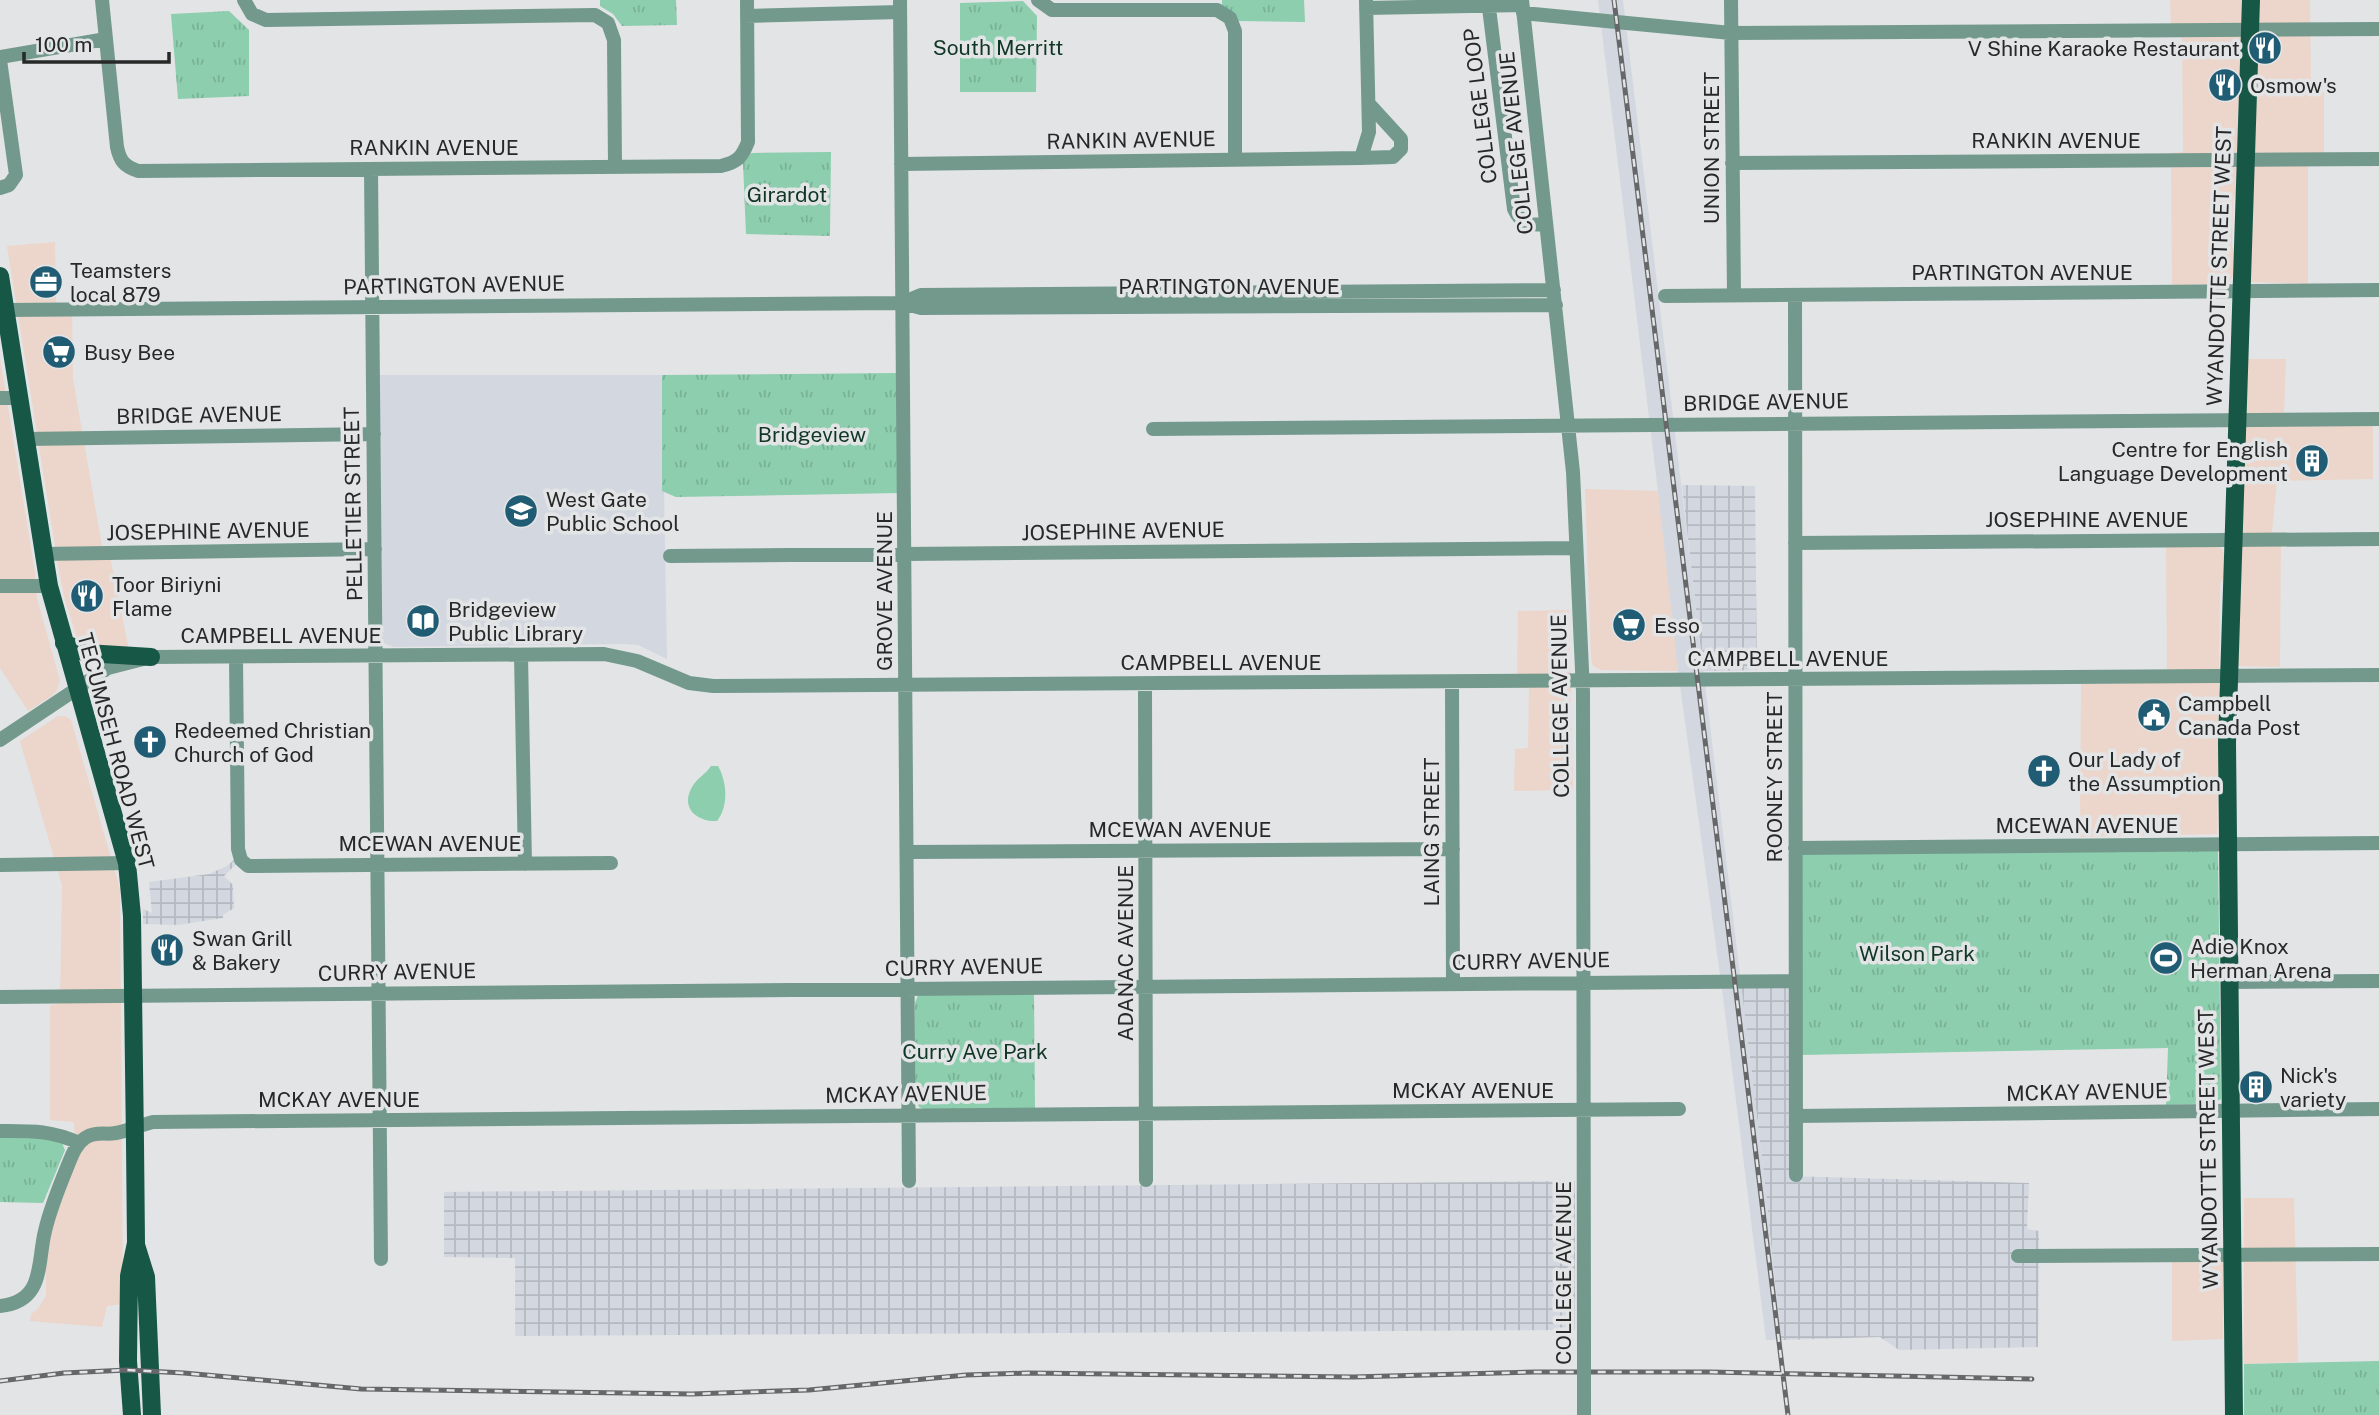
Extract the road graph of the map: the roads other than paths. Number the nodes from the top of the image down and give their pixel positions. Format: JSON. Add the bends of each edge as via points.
{"nodes":[{"id":1,"x":102,"y":0,"type":"edge"},
{"id":2,"x":244,"y":0,"type":"edge"},
{"id":3,"x":747,"y":0,"type":"edge"},
{"id":4,"x":1038,"y":0,"type":"edge"},
{"id":5,"x":1731,"y":0,"type":"edge"},
{"id":6,"x":2251,"y":0,"type":"edge"},
{"id":7,"x":1488,"y":3,"type":"edge"},
{"id":8,"x":1366,"y":4,"type":"edge"},
{"id":9,"x":900,"y":6,"type":"edge"},
{"id":10,"x":1522,"y":6,"type":"edge"},
{"id":11,"x":747,"y":16,"type":"junction"},
{"id":12,"x":2379,"y":29,"type":"edge"},
{"id":13,"x":2250,"y":30,"type":"junction"},
{"id":14,"x":1731,"y":33,"type":"junction"},
{"id":15,"x":106,"y":39,"type":"junction"},
{"id":16,"x":0,"y":59,"type":"edge"},
{"id":17,"x":1369,"y":104,"type":"junction"},
{"id":18,"x":1361,"y":158,"type":"junction"},
{"id":19,"x":2379,"y":159,"type":"edge"},
{"id":20,"x":1235,"y":160,"type":"junction"},
{"id":21,"x":2246,"y":160,"type":"junction"},
{"id":22,"x":1732,"y":163,"type":"junction"},
{"id":23,"x":901,"y":164,"type":"junction"},
{"id":24,"x":615,"y":167,"type":"junction"},
{"id":25,"x":371,"y":169,"type":"junction"},
{"id":26,"x":0,"y":188,"type":"edge"},
{"id":27,"x":1545,"y":224,"type":"junction"},
{"id":28,"x":0,"y":276,"type":"edge"},
{"id":29,"x":1554,"y":290,"type":"junction"},
{"id":30,"x":2379,"y":290,"type":"edge"},
{"id":31,"x":2241,"y":291,"type":"junction"},
{"id":32,"x":1734,"y":295,"type":"junction"},
{"id":33,"x":1795,"y":295,"type":"junction"},
{"id":34,"x":1665,"y":296,"type":"dead end"},
{"id":35,"x":902,"y":303,"type":"junction"},
{"id":36,"x":1556,"y":305,"type":"junction"},
{"id":37,"x":372,"y":307,"type":"junction"},
{"id":38,"x":5,"y":310,"type":"junction"},
{"id":39,"x":9,"y":398,"type":"edge"},
{"id":40,"x":2237,"y":419,"type":"junction"},
{"id":41,"x":2379,"y":419,"type":"edge"},
{"id":42,"x":1795,"y":423,"type":"junction"},
{"id":43,"x":1569,"y":425,"type":"junction"},
{"id":44,"x":1153,"y":429,"type":"dead end"},
{"id":45,"x":373,"y":434,"type":"junction"},
{"id":46,"x":26,"y":439,"type":"junction"},
{"id":47,"x":2379,"y":539,"type":"edge"},
{"id":48,"x":2233,"y":540,"type":"junction"},
{"id":49,"x":1795,"y":543,"type":"junction"},
{"id":50,"x":1576,"y":548,"type":"junction"},
{"id":51,"x":374,"y":549,"type":"junction"},
{"id":52,"x":42,"y":554,"type":"junction"},
{"id":53,"x":905,"y":554,"type":"junction"},
{"id":54,"x":670,"y":556,"type":"dead end"},
{"id":55,"x":0,"y":586,"type":"edge"},
{"id":56,"x":49,"y":586,"type":"junction"},
{"id":57,"x":64,"y":643,"type":"junction"},
{"id":58,"x":521,"y":654,"type":"junction"},
{"id":59,"x":236,"y":656,"type":"junction"},
{"id":60,"x":376,"y":656,"type":"junction"},
{"id":61,"x":151,"y":657,"type":"junction"},
{"id":62,"x":2379,"y":675,"type":"edge"},
{"id":63,"x":2229,"y":677,"type":"junction"},
{"id":64,"x":1795,"y":679,"type":"junction"},
{"id":65,"x":1582,"y":680,"type":"junction"},
{"id":66,"x":1452,"y":681,"type":"junction"},
{"id":67,"x":1145,"y":684,"type":"junction"},
{"id":68,"x":905,"y":685,"type":"junction"},
{"id":69,"x":77,"y":690,"type":"junction"},
{"id":70,"x":0,"y":740,"type":"edge"},
{"id":71,"x":2379,"y":844,"type":"edge"},
{"id":72,"x":2228,"y":845,"type":"junction"},
{"id":73,"x":1795,"y":848,"type":"junction"},
{"id":74,"x":1452,"y":849,"type":"junction"},
{"id":75,"x":1146,"y":850,"type":"junction"},
{"id":76,"x":907,"y":852,"type":"junction"},
{"id":77,"x":127,"y":863,"type":"junction"},
{"id":78,"x":611,"y":863,"type":"dead end"},
{"id":79,"x":525,"y":864,"type":"junction"},
{"id":80,"x":0,"y":865,"type":"edge"},
{"id":81,"x":377,"y":865,"type":"junction"},
{"id":82,"x":1795,"y":981,"type":"junction"},
{"id":83,"x":2379,"y":981,"type":"edge"},
{"id":84,"x":1584,"y":982,"type":"junction"},
{"id":85,"x":2230,"y":982,"type":"junction"},
{"id":86,"x":1453,"y":983,"type":"junction"},
{"id":87,"x":1146,"y":986,"type":"junction"},
{"id":88,"x":908,"y":988,"type":"junction"},
{"id":89,"x":379,"y":993,"type":"junction"},
{"id":90,"x":133,"y":996,"type":"junction"},
{"id":91,"x":0,"y":997,"type":"edge"},
{"id":92,"x":1679,"y":1109,"type":"dead end"},
{"id":93,"x":2379,"y":1109,"type":"edge"},
{"id":94,"x":1584,"y":1110,"type":"junction"},
{"id":95,"x":2231,"y":1111,"type":"junction"},
{"id":96,"x":1147,"y":1113,"type":"junction"},
{"id":97,"x":909,"y":1115,"type":"junction"},
{"id":98,"x":1796,"y":1116,"type":"junction"},
{"id":99,"x":380,"y":1120,"type":"junction"},
{"id":100,"x":134,"y":1126,"type":"junction"},
{"id":101,"x":0,"y":1131,"type":"edge"},
{"id":102,"x":79,"y":1143,"type":"junction"},
{"id":103,"x":1796,"y":1175,"type":"dead end"},
{"id":104,"x":1146,"y":1180,"type":"dead end"},
{"id":105,"x":909,"y":1181,"type":"dead end"},
{"id":106,"x":136,"y":1243,"type":"junction"},
{"id":107,"x":2379,"y":1254,"type":"edge"},
{"id":108,"x":2018,"y":1256,"type":"dead end"},
{"id":109,"x":2232,"y":1256,"type":"junction"},
{"id":110,"x":381,"y":1259,"type":"dead end"},
{"id":111,"x":0,"y":1306,"type":"edge"},
{"id":112,"x":132,"y":1415,"type":"edge"},
{"id":113,"x":152,"y":1415,"type":"edge"},
{"id":114,"x":1584,"y":1415,"type":"edge"},
{"id":115,"x":2234,"y":1415,"type":"edge"}],
"edges":[{"from":1,"to":15,"type":"street"},
{"from":2,"to":24,"type":"street","via":[[251,13],[265,20],[595,15],[608,23],[614,40]]},
{"from":3,"to":11,"type":"street"},
{"from":4,"to":20,"type":"street","via":[[1052,10],[1217,10],[1230,18],[1235,31]]},
{"from":5,"to":14,"type":"street","name":"UNION STREET"},
{"from":6,"to":13,"type":"main road","name":"WYANDOTTE STREET WEST"},
{"from":7,"to":8,"type":"street"},
{"from":7,"to":10,"type":"street"},
{"from":7,"to":27,"type":"street","name":"COLLEGE LOOP","via":[[1514,209],[1526,224]]},
{"from":8,"to":17,"type":"street"},
{"from":9,"to":11,"type":"street"},
{"from":9,"to":23,"type":"street","name":"GROVE AVENUE"},
{"from":10,"to":14,"type":"street"},
{"from":10,"to":27,"type":"street","name":"COLLEGE AVENUE"},
{"from":11,"to":24,"type":"street","name":"RANKIN AVENUE","via":[[748,142],[741,158],[721,166]]},
{"from":12,"to":13,"type":"street"},
{"from":13,"to":14,"type":"street"},
{"from":13,"to":21,"type":"main road","name":"WYANDOTTE STREET WEST"},
{"from":14,"to":22,"type":"street","name":"UNION STREET"},
{"from":15,"to":16,"type":"street"},
{"from":15,"to":25,"type":"street","name":"RANKIN AVENUE","via":[[117,147],[127,167],[138,171]]},
{"from":16,"to":26,"type":"street","via":[[16,175]]},
{"from":17,"to":18,"type":"street","via":[[1369,132]]},
{"from":17,"to":18,"type":"street","name":"RANKIN AVENUE","via":[[1401,139],[1401,149],[1393,157]]},
{"from":18,"to":20,"type":"street","name":"RANKIN AVENUE"},
{"from":19,"to":21,"type":"street","name":"RANKIN AVENUE"},
{"from":20,"to":23,"type":"street","name":"RANKIN AVENUE"},
{"from":21,"to":22,"type":"street","name":"RANKIN AVENUE"},
{"from":21,"to":31,"type":"main road","name":"WYANDOTTE STREET WEST"},
{"from":22,"to":32,"type":"street","name":"UNION STREET"},
{"from":23,"to":35,"type":"street","name":"GROVE AVENUE"},
{"from":24,"to":25,"type":"street","name":"RANKIN AVENUE"},
{"from":25,"to":37,"type":"street","name":"PELLETIER STREET"},
{"from":27,"to":29,"type":"street","name":"COLLEGE AVENUE"},
{"from":28,"to":38,"type":"main road","name":"TECUMSEH ROAD WEST"},
{"from":29,"to":35,"type":"street","name":"PARTINGTON AVENUE","via":[[921,295]]},
{"from":29,"to":36,"type":"street","name":"COLLEGE AVENUE"},
{"from":30,"to":31,"type":"street","name":"PARTINGTON AVENUE"},
{"from":31,"to":33,"type":"street","name":"PARTINGTON AVENUE"},
{"from":31,"to":40,"type":"main road","name":"WYANDOTTE STREET WEST"},
{"from":32,"to":33,"type":"street","name":"PARTINGTON AVENUE"},
{"from":32,"to":34,"type":"street","name":"PARTINGTON AVENUE"},
{"from":33,"to":42,"type":"street","name":"ROONEY STREET"},
{"from":35,"to":36,"type":"street","name":"PARTINGTON AVENUE","via":[[921,308]]},
{"from":35,"to":37,"type":"street","name":"PARTINGTON AVENUE"},
{"from":35,"to":53,"type":"street","name":"GROVE AVENUE"},
{"from":36,"to":43,"type":"street","name":"COLLEGE AVENUE"},
{"from":37,"to":38,"type":"street","name":"PARTINGTON AVENUE"},
{"from":37,"to":45,"type":"street","name":"PELLETIER STREET"},
{"from":38,"to":39,"type":"main road","name":"TECUMSEH ROAD WEST"},
{"from":39,"to":46,"type":"main road","name":"TECUMSEH ROAD WEST"},
{"from":40,"to":41,"type":"street","name":"BRIDGE AVENUE"},
{"from":40,"to":42,"type":"street","name":"BRIDGE AVENUE"},
{"from":40,"to":48,"type":"main road","name":"WYANDOTTE STREET WEST"},
{"from":42,"to":43,"type":"street","name":"BRIDGE AVENUE"},
{"from":42,"to":49,"type":"street","name":"ROONEY STREET"},
{"from":43,"to":44,"type":"street","name":"BRIDGE AVENUE"},
{"from":43,"to":50,"type":"street","name":"COLLEGE AVENUE"},
{"from":45,"to":46,"type":"street","name":"BRIDGE AVENUE"},
{"from":45,"to":51,"type":"street","name":"PELLETIER STREET"},
{"from":46,"to":52,"type":"main road","name":"TECUMSEH ROAD WEST"},
{"from":47,"to":48,"type":"street","name":"JOSEPHINE AVENUE"},
{"from":48,"to":49,"type":"street","name":"JOSEPHINE AVENUE"},
{"from":48,"to":63,"type":"main road","name":"WYANDOTTE STREET WEST"},
{"from":49,"to":64,"type":"street","name":"ROONEY STREET"},
{"from":50,"to":53,"type":"street","name":"JOSEPHINE AVENUE"},
{"from":50,"to":65,"type":"street","name":"COLLEGE AVENUE"},
{"from":51,"to":52,"type":"street","name":"JOSEPHINE AVENUE"},
{"from":51,"to":60,"type":"street","name":"PELLETIER STREET"},
{"from":52,"to":56,"type":"main road","name":"TECUMSEH ROAD WEST"},
{"from":53,"to":54,"type":"street","name":"JOSEPHINE AVENUE"},
{"from":53,"to":68,"type":"street","name":"GROVE AVENUE"},
{"from":55,"to":56,"type":"street"},
{"from":56,"to":57,"type":"main road","name":"TECUMSEH ROAD WEST"},
{"from":57,"to":61,"type":"main road","via":[[86,653]]},
{"from":57,"to":69,"type":"main road","name":"TECUMSEH ROAD WEST"},
{"from":58,"to":60,"type":"street","name":"CAMPBELL AVENUE"},
{"from":58,"to":68,"type":"street","name":"CAMPBELL AVENUE","via":[[604,654],[637,661],[689,683],[713,686]]},
{"from":58,"to":79,"type":"street"},
{"from":59,"to":60,"type":"street","name":"CAMPBELL AVENUE"},
{"from":59,"to":61,"type":"street","name":"CAMPBELL AVENUE"},
{"from":59,"to":81,"type":"street","name":"MCEWAN AVENUE","via":[[241,860],[248,866]]},
{"from":60,"to":81,"type":"street","name":"PELLETIER STREET"},
{"from":61,"to":69,"type":"street","name":"CAMPBELL AVENUE","via":[[108,668]]},
{"from":62,"to":63,"type":"street","name":"CAMPBELL AVENUE"},
{"from":63,"to":64,"type":"street","name":"CAMPBELL AVENUE"},
{"from":63,"to":72,"type":"main road","name":"WYANDOTTE STREET WEST"},
{"from":64,"to":65,"type":"street","name":"CAMPBELL AVENUE"},
{"from":64,"to":73,"type":"street","name":"ROONEY STREET"},
{"from":65,"to":66,"type":"street","name":"CAMPBELL AVENUE"},
{"from":65,"to":84,"type":"street","name":"COLLEGE AVENUE"},
{"from":66,"to":67,"type":"street","name":"CAMPBELL AVENUE"},
{"from":66,"to":74,"type":"street","name":"LAING STREET"},
{"from":67,"to":68,"type":"street","name":"CAMPBELL AVENUE"},
{"from":67,"to":75,"type":"street","name":"ADANAC AVENUE"},
{"from":68,"to":76,"type":"street","name":"GROVE AVENUE"},
{"from":69,"to":70,"type":"street","name":"CAMPBELL AVENUE"},
{"from":69,"to":77,"type":"main road","name":"TECUMSEH ROAD WEST"},
{"from":71,"to":72,"type":"street","name":"MCEWAN AVENUE"},
{"from":72,"to":73,"type":"street","name":"MCEWAN AVENUE"},
{"from":72,"to":85,"type":"main road","name":"WYANDOTTE STREET WEST"},
{"from":73,"to":82,"type":"street","name":"ROONEY STREET"},
{"from":74,"to":75,"type":"street","name":"MCEWAN AVENUE"},
{"from":74,"to":86,"type":"street","name":"LAING STREET"},
{"from":75,"to":76,"type":"street","name":"MCEWAN AVENUE"},
{"from":75,"to":87,"type":"street","name":"ADANAC AVENUE"},
{"from":76,"to":88,"type":"street","name":"GROVE AVENUE"},
{"from":77,"to":80,"type":"street"},
{"from":77,"to":90,"type":"main road","name":"TECUMSEH ROAD WEST"},
{"from":78,"to":79,"type":"street","name":"MCEWAN AVENUE"},
{"from":79,"to":81,"type":"street","name":"MCEWAN AVENUE"},
{"from":81,"to":89,"type":"street","name":"PELLETIER STREET"},
{"from":82,"to":84,"type":"street","name":"CURRY AVENUE"},
{"from":82,"to":98,"type":"street","name":"ROONEY STREET"},
{"from":83,"to":85,"type":"street"},
{"from":84,"to":86,"type":"street","name":"CURRY AVENUE"},
{"from":84,"to":94,"type":"street","name":"COLLEGE AVENUE"},
{"from":85,"to":95,"type":"main road","name":"WYANDOTTE STREET WEST"},
{"from":86,"to":87,"type":"street","name":"CURRY AVENUE"},
{"from":87,"to":88,"type":"street","name":"CURRY AVENUE"},
{"from":87,"to":96,"type":"street","name":"ADANAC AVENUE"},
{"from":88,"to":89,"type":"street","name":"CURRY AVENUE"},
{"from":88,"to":97,"type":"street","name":"GROVE AVENUE"},
{"from":89,"to":90,"type":"street","name":"CURRY AVENUE"},
{"from":89,"to":99,"type":"street","name":"PELLETIER STREET"},
{"from":90,"to":91,"type":"street","name":"CURRY AVENUE"},
{"from":90,"to":100,"type":"main road","name":"TECUMSEH ROAD WEST"},
{"from":92,"to":94,"type":"street","name":"MCKAY AVENUE"},
{"from":93,"to":95,"type":"street","name":"MCKAY AVENUE"},
{"from":94,"to":96,"type":"street","name":"MCKAY AVENUE"},
{"from":94,"to":114,"type":"street","name":"COLLEGE AVENUE","bridge":true},
{"from":95,"to":98,"type":"street","name":"MCKAY AVENUE"},
{"from":95,"to":109,"type":"main road","name":"WYANDOTTE STREET WEST"},
{"from":96,"to":97,"type":"street","name":"MCKAY AVENUE"},
{"from":96,"to":104,"type":"street","name":"ADANAC AVENUE"},
{"from":97,"to":99,"type":"street","name":"MCKAY AVENUE"},
{"from":97,"to":105,"type":"street","name":"GROVE AVENUE"},
{"from":98,"to":103,"type":"street","name":"ROONEY STREET"},
{"from":99,"to":100,"type":"street","name":"MCKAY AVENUE","via":[[153,1122]]},
{"from":99,"to":110,"type":"street","name":"PELLETIER STREET"},
{"from":100,"to":102,"type":"street","name":"MCKAY AVENUE","via":[[118,1133],[95,1133]]},
{"from":100,"to":106,"type":"main road","name":"TECUMSEH ROAD WEST"},
{"from":101,"to":102,"type":"street","via":[[43,1130]]},
{"from":102,"to":111,"type":"street","via":[[51,1209],[39,1276],[23,1298]]},
{"from":106,"to":112,"type":"main road","name":"TECUMSEH ROAD WEST","via":[[129,1276]]},
{"from":106,"to":113,"type":"main road","name":"TECUMSEH ROAD WEST","via":[[146,1277]]},
{"from":107,"to":109,"type":"street"},
{"from":108,"to":109,"type":"street"},
{"from":109,"to":115,"type":"main road","name":"WYANDOTTE STREET WEST"}]}
